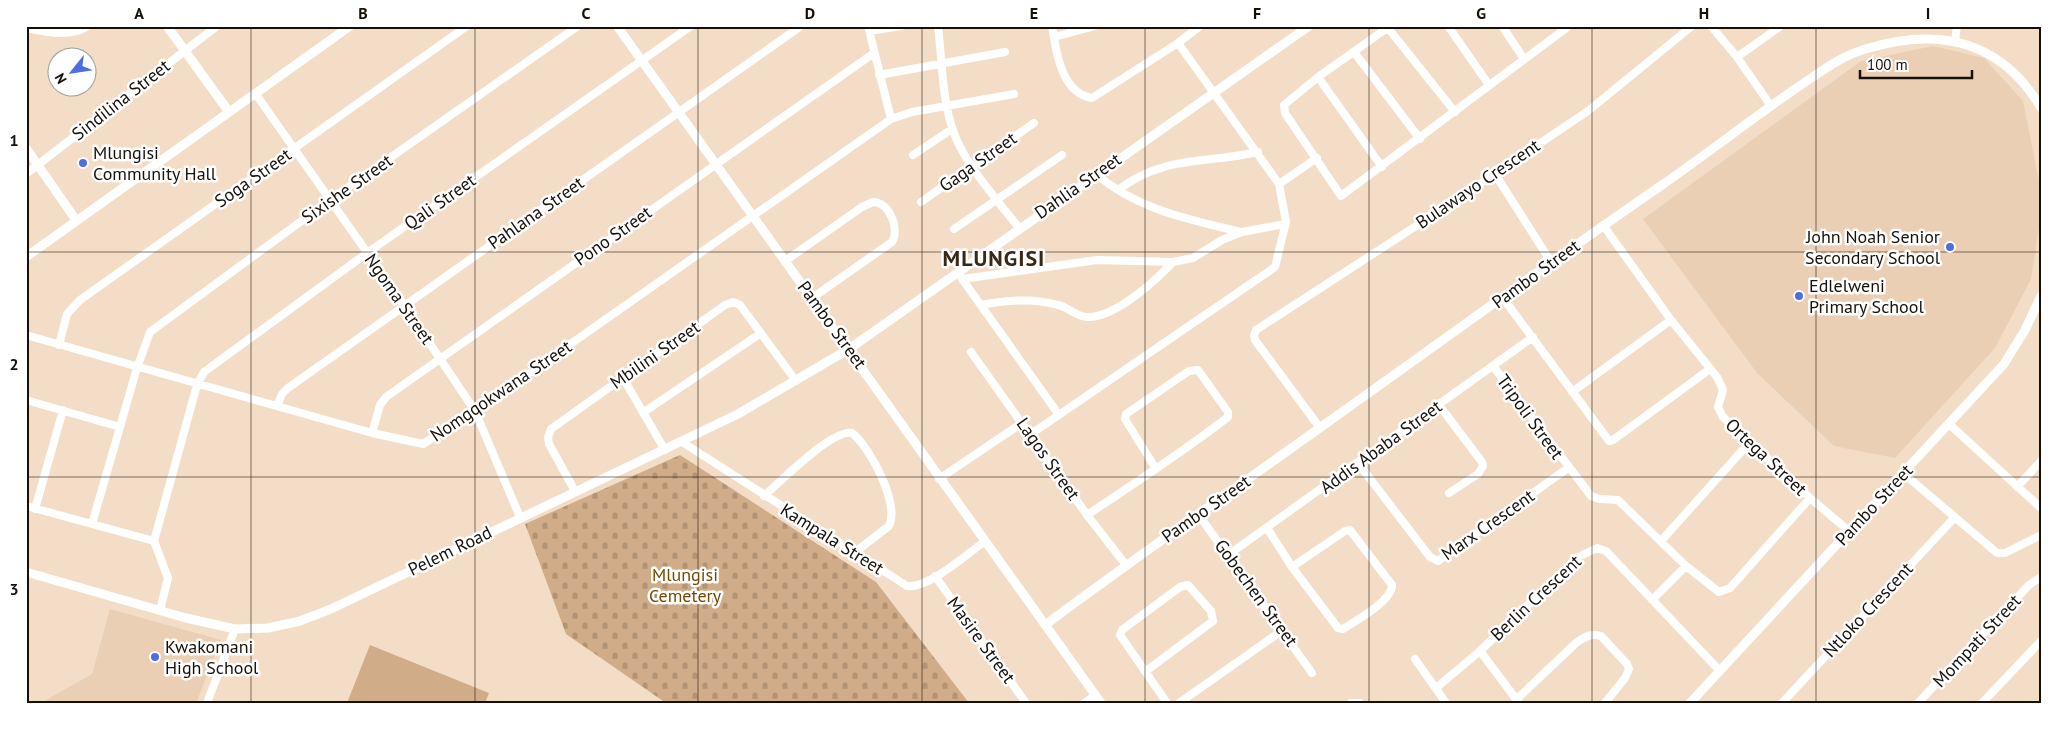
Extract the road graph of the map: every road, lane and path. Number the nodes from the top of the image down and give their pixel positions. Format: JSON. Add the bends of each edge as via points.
{"nodes":[{"id":1,"x":88,"y":26,"type":"edge"},
{"id":2,"x":166,"y":26,"type":"edge"},
{"id":3,"x":217,"y":26,"type":"edge"},
{"id":4,"x":350,"y":26,"type":"edge"},
{"id":5,"x":468,"y":26,"type":"edge"},
{"id":6,"x":578,"y":26,"type":"edge"},
{"id":7,"x":617,"y":26,"type":"edge"},
{"id":8,"x":691,"y":26,"type":"edge"},
{"id":9,"x":801,"y":26,"type":"edge"},
{"id":10,"x":901,"y":26,"type":"edge"},
{"id":11,"x":938,"y":26,"type":"edge"},
{"id":12,"x":1052,"y":26,"type":"edge"},
{"id":13,"x":1095,"y":26,"type":"edge"},
{"id":14,"x":1200,"y":26,"type":"edge"},
{"id":15,"x":1309,"y":26,"type":"edge"},
{"id":16,"x":1448,"y":26,"type":"edge"},
{"id":17,"x":1502,"y":26,"type":"edge"},
{"id":18,"x":1569,"y":26,"type":"edge"},
{"id":19,"x":1692,"y":26,"type":"edge"},
{"id":20,"x":1711,"y":26,"type":"edge"},
{"id":21,"x":1781,"y":26,"type":"edge"},
{"id":22,"x":1957,"y":26,"type":"edge"},
{"id":23,"x":1389,"y":27,"type":"edge"},
{"id":24,"x":26,"y":28,"type":"edge"},
{"id":25,"x":868,"y":29,"type":"edge"},
{"id":26,"x":1559,"y":29,"type":"edge"},
{"id":27,"x":1054,"y":37,"type":"junction"},
{"id":28,"x":1954,"y":41,"type":"junction"},
{"id":29,"x":1178,"y":43,"type":"junction"},
{"id":30,"x":184,"y":51,"type":"junction"},
{"id":31,"x":1005,"y":52,"type":"dead end"},
{"id":32,"x":1354,"y":52,"type":"junction"},
{"id":33,"x":874,"y":53,"type":"junction"},
{"id":34,"x":1737,"y":57,"type":"junction"},
{"id":35,"x":1524,"y":59,"type":"junction"},
{"id":36,"x":642,"y":61,"type":"junction"},
{"id":37,"x":943,"y":62,"type":"junction"},
{"id":38,"x":879,"y":75,"type":"junction"},
{"id":39,"x":1318,"y":78,"type":"junction"},
{"id":40,"x":1489,"y":85,"type":"junction"},
{"id":41,"x":1214,"y":91,"type":"junction"},
{"id":42,"x":255,"y":93,"type":"junction"},
{"id":43,"x":1014,"y":94,"type":"dead end"},
{"id":44,"x":948,"y":105,"type":"junction"},
{"id":45,"x":1770,"y":106,"type":"junction"},
{"id":46,"x":2041,"y":108,"type":"edge"},
{"id":47,"x":229,"y":112,"type":"junction"},
{"id":48,"x":1455,"y":112,"type":"junction"},
{"id":49,"x":678,"y":113,"type":"junction"},
{"id":50,"x":892,"y":119,"type":"junction"},
{"id":51,"x":1034,"y":123,"type":"dead end"},
{"id":52,"x":952,"y":129,"type":"junction"},
{"id":53,"x":1420,"y":139,"type":"junction"},
{"id":54,"x":26,"y":148,"type":"edge"},
{"id":55,"x":294,"y":149,"type":"junction"},
{"id":56,"x":1258,"y":152,"type":"junction"},
{"id":57,"x":913,"y":155,"type":"dead end"},
{"id":58,"x":1062,"y":155,"type":"dead end"},
{"id":59,"x":1317,"y":158,"type":"junction"},
{"id":60,"x":715,"y":164,"type":"junction"},
{"id":61,"x":973,"y":165,"type":"junction"},
{"id":62,"x":38,"y":166,"type":"junction"},
{"id":63,"x":1382,"y":167,"type":"junction"},
{"id":64,"x":26,"y":174,"type":"edge"},
{"id":65,"x":1096,"y":174,"type":"junction"},
{"id":66,"x":1495,"y":174,"type":"junction"},
{"id":67,"x":1279,"y":184,"type":"junction"},
{"id":68,"x":1118,"y":190,"type":"junction"},
{"id":69,"x":997,"y":199,"type":"junction"},
{"id":70,"x":330,"y":200,"type":"junction"},
{"id":71,"x":921,"y":202,"type":"dead end"},
{"id":72,"x":754,"y":216,"type":"junction"},
{"id":73,"x":76,"y":220,"type":"junction"},
{"id":74,"x":1285,"y":224,"type":"junction"},
{"id":75,"x":1603,"y":225,"type":"junction"},
{"id":76,"x":1019,"y":228,"type":"junction"},
{"id":77,"x":954,"y":229,"type":"dead end"},
{"id":78,"x":1242,"y":232,"type":"junction"},
{"id":79,"x":367,"y":253,"type":"junction"},
{"id":80,"x":26,"y":257,"type":"edge"},
{"id":81,"x":785,"y":261,"type":"junction"},
{"id":82,"x":1173,"y":262,"type":"junction"},
{"id":83,"x":1550,"y":262,"type":"junction"},
{"id":84,"x":959,"y":275,"type":"junction"},
{"id":85,"x":2041,"y":296,"type":"edge"},
{"id":86,"x":812,"y":298,"type":"junction"},
{"id":87,"x":1503,"y":298,"type":"junction"},
{"id":88,"x":404,"y":305,"type":"junction"},
{"id":89,"x":981,"y":305,"type":"junction"},
{"id":90,"x":1671,"y":320,"type":"junction"},
{"id":91,"x":761,"y":333,"type":"junction"},
{"id":92,"x":26,"y":336,"type":"edge"},
{"id":93,"x":1533,"y":337,"type":"junction"},
{"id":94,"x":59,"y":345,"type":"junction"},
{"id":95,"x":849,"y":348,"type":"junction"},
{"id":96,"x":971,"y":352,"type":"dead end"},
{"id":97,"x":440,"y":358,"type":"junction"},
{"id":98,"x":1493,"y":366,"type":"junction"},
{"id":99,"x":137,"y":368,"type":"junction"},
{"id":100,"x":1710,"y":369,"type":"junction"},
{"id":101,"x":623,"y":378,"type":"junction"},
{"id":102,"x":796,"y":381,"type":"junction"},
{"id":103,"x":197,"y":384,"type":"junction"},
{"id":104,"x":1572,"y":392,"type":"junction"},
{"id":105,"x":26,"y":400,"type":"edge"},
{"id":106,"x":1439,"y":405,"type":"junction"},
{"id":107,"x":277,"y":406,"type":"junction"},
{"id":108,"x":63,"y":410,"type":"junction"},
{"id":109,"x":475,"y":411,"type":"junction"},
{"id":110,"x":644,"y":412,"type":"junction"},
{"id":111,"x":1059,"y":415,"type":"junction"},
{"id":112,"x":1022,"y":423,"type":"junction"},
{"id":113,"x":1949,"y":424,"type":"junction"},
{"id":114,"x":120,"y":427,"type":"junction"},
{"id":115,"x":1320,"y":428,"type":"junction"},
{"id":116,"x":372,"y":433,"type":"junction"},
{"id":117,"x":1031,"y":434,"type":"junction"},
{"id":118,"x":682,"y":442,"type":"junction"},
{"id":119,"x":1749,"y":443,"type":"junction"},
{"id":120,"x":665,"y":450,"type":"junction"},
{"id":121,"x":2041,"y":461,"type":"edge"},
{"id":122,"x":1358,"y":463,"type":"junction"},
{"id":123,"x":1156,"y":468,"type":"junction"},
{"id":124,"x":1568,"y":468,"type":"junction"},
{"id":125,"x":1903,"y":473,"type":"junction"},
{"id":126,"x":939,"y":479,"type":"junction"},
{"id":127,"x":2017,"y":487,"type":"junction"},
{"id":128,"x":575,"y":491,"type":"junction"},
{"id":129,"x":1449,"y":493,"type":"dead end"},
{"id":130,"x":764,"y":496,"type":"junction"},
{"id":131,"x":1810,"y":498,"type":"junction"},
{"id":132,"x":26,"y":506,"type":"edge"},
{"id":133,"x":2041,"y":508,"type":"edge"},
{"id":134,"x":35,"y":509,"type":"junction"},
{"id":135,"x":1198,"y":514,"type":"junction"},
{"id":136,"x":1087,"y":515,"type":"junction"},
{"id":137,"x":520,"y":517,"type":"junction"},
{"id":138,"x":1955,"y":517,"type":"junction"},
{"id":139,"x":92,"y":524,"type":"junction"},
{"id":140,"x":1267,"y":528,"type":"junction"},
{"id":141,"x":1849,"y":531,"type":"junction"},
{"id":142,"x":2041,"y":535,"type":"edge"},
{"id":143,"x":154,"y":541,"type":"junction"},
{"id":144,"x":1661,"y":541,"type":"junction"},
{"id":145,"x":984,"y":542,"type":"junction"},
{"id":146,"x":854,"y":553,"type":"junction"},
{"id":147,"x":1228,"y":555,"type":"junction"},
{"id":148,"x":1126,"y":565,"type":"junction"},
{"id":149,"x":1686,"y":566,"type":"junction"},
{"id":150,"x":1292,"y":567,"type":"junction"},
{"id":151,"x":26,"y":572,"type":"edge"},
{"id":152,"x":935,"y":576,"type":"junction"},
{"id":153,"x":2038,"y":578,"type":"edge"},
{"id":154,"x":1652,"y":600,"type":"junction"},
{"id":155,"x":160,"y":610,"type":"junction"},
{"id":156,"x":1045,"y":624,"type":"junction"},
{"id":157,"x":235,"y":629,"type":"junction"},
{"id":158,"x":1283,"y":630,"type":"junction"},
{"id":159,"x":2041,"y":641,"type":"edge"},
{"id":160,"x":1480,"y":651,"type":"junction"},
{"id":161,"x":1415,"y":658,"type":"dead end"},
{"id":162,"x":1146,"y":671,"type":"junction"},
{"id":163,"x":1720,"y":671,"type":"junction"},
{"id":164,"x":1312,"y":673,"type":"dead end"},
{"id":165,"x":1436,"y":688,"type":"junction"},
{"id":166,"x":1096,"y":695,"type":"junction"},
{"id":167,"x":1518,"y":701,"type":"edge"},
{"id":168,"x":207,"y":703,"type":"edge"},
{"id":169,"x":1026,"y":703,"type":"edge"},
{"id":170,"x":1084,"y":703,"type":"edge"},
{"id":171,"x":1101,"y":703,"type":"edge"},
{"id":172,"x":1167,"y":703,"type":"edge"},
{"id":173,"x":1179,"y":703,"type":"edge"},
{"id":174,"x":1351,"y":703,"type":"edge"},
{"id":175,"x":1360,"y":703,"type":"edge"},
{"id":176,"x":1446,"y":703,"type":"edge"},
{"id":177,"x":1605,"y":703,"type":"edge"},
{"id":178,"x":1690,"y":703,"type":"edge"},
{"id":179,"x":1782,"y":703,"type":"edge"},
{"id":180,"x":1918,"y":703,"type":"edge"},
{"id":181,"x":1982,"y":703,"type":"edge"}],
"edges":[{"from":1,"to":24,"type":"street","via":[[70,33]]},
{"from":2,"to":30,"type":"street"},
{"from":3,"to":30,"type":"street","name":"Sindilina Street"},
{"from":4,"to":42,"type":"street"},
{"from":5,"to":55,"type":"street","name":"Soga Street"},
{"from":6,"to":70,"type":"street","name":"Sixishe Street"},
{"from":7,"to":36,"type":"street","name":"Pambo Street"},
{"from":8,"to":36,"type":"street","name":"Qali Street"},
{"from":9,"to":49,"type":"street","name":"Pahlana Street"},
{"from":10,"to":25,"type":"street"},
{"from":11,"to":37,"type":"street"},
{"from":12,"to":27,"type":"street"},
{"from":13,"to":27,"type":"street"},
{"from":14,"to":29,"type":"street"},
{"from":15,"to":41,"type":"street","name":"Dahlia Street"},
{"from":16,"to":40,"type":"street"},
{"from":17,"to":35,"type":"street"},
{"from":18,"to":26,"type":"street"},
{"from":19,"to":66,"type":"street","name":"Bulawayo Crescent","via":[[1594,106]]},
{"from":20,"to":34,"type":"street"},
{"from":21,"to":34,"type":"street"},
{"from":22,"to":28,"type":"street"},
{"from":23,"to":32,"type":"street"},
{"from":23,"to":48,"type":"street"},
{"from":25,"to":33,"type":"street"},
{"from":26,"to":35,"type":"street"},
{"from":27,"to":29,"type":"street","via":[[1058,60],[1067,79],[1078,91],[1092,98]]},
{"from":28,"to":45,"type":"street","name":"Pambo Street","via":[[1917,39],[1864,49],[1822,71]]},
{"from":28,"to":46,"type":"street","name":"Pambo Street","via":[[1987,53],[2008,67]]},
{"from":29,"to":41,"type":"street"},
{"from":30,"to":47,"type":"street"},
{"from":30,"to":62,"type":"street","name":"Sindilina Street"},
{"from":31,"to":37,"type":"street"},
{"from":32,"to":39,"type":"street"},
{"from":32,"to":53,"type":"street"},
{"from":33,"to":38,"type":"street"},
{"from":33,"to":60,"type":"street","name":"Pono Street"},
{"from":34,"to":45,"type":"street"},
{"from":35,"to":40,"type":"street"},
{"from":36,"to":49,"type":"street","name":"Pambo Street"},
{"from":36,"to":79,"type":"street","name":"Qali Street"},
{"from":37,"to":38,"type":"street"},
{"from":37,"to":44,"type":"street"},
{"from":38,"to":50,"type":"street"},
{"from":39,"to":59,"type":"street","via":[[1287,102],[1284,108]]},
{"from":39,"to":63,"type":"street"},
{"from":40,"to":48,"type":"street"},
{"from":41,"to":56,"type":"street"},
{"from":41,"to":65,"type":"street","name":"Dahlia Street"},
{"from":42,"to":47,"type":"street"},
{"from":42,"to":55,"type":"street","name":"Ngoma Street"},
{"from":43,"to":44,"type":"street","name":"Nomgqokwana Street"},
{"from":44,"to":50,"type":"street","name":"Nomgqokwana Street"},
{"from":44,"to":52,"type":"street"},
{"from":45,"to":75,"type":"street","name":"Pambo Street"},
{"from":47,"to":73,"type":"street"},
{"from":48,"to":53,"type":"street"},
{"from":49,"to":60,"type":"street","name":"Pambo Street"},
{"from":49,"to":88,"type":"street","name":"Pahlana Street"},
{"from":50,"to":72,"type":"street","name":"Nomgqokwana Street"},
{"from":51,"to":61,"type":"street","name":"Gaga Street"},
{"from":52,"to":57,"type":"street"},
{"from":52,"to":61,"type":"street"},
{"from":53,"to":63,"type":"street"},
{"from":54,"to":62,"type":"street"},
{"from":55,"to":70,"type":"street","name":"Ngoma Street"},
{"from":55,"to":94,"type":"street","name":"Soga Street","via":[[75,305],[65,319]]},
{"from":56,"to":67,"type":"street"},
{"from":56,"to":68,"type":"street","via":[[1169,164],[1136,177]]},
{"from":58,"to":69,"type":"street"},
{"from":59,"to":63,"type":"street","via":[[1341,196]]},
{"from":59,"to":67,"type":"street"},
{"from":60,"to":72,"type":"street","name":"Pambo Street"},
{"from":60,"to":97,"type":"street","name":"Pono Street"},
{"from":61,"to":69,"type":"street"},
{"from":61,"to":71,"type":"street","name":"Gaga Street"},
{"from":62,"to":64,"type":"street","name":"Sindilina Street"},
{"from":62,"to":73,"type":"street"},
{"from":65,"to":68,"type":"street"},
{"from":65,"to":76,"type":"street","name":"Dahlia Street"},
{"from":66,"to":83,"type":"street"},
{"from":66,"to":115,"type":"street","name":"Bulawayo Crescent","via":[[1256,330],[1257,343]]},
{"from":67,"to":74,"type":"street"},
{"from":68,"to":78,"type":"street","via":[[1148,207]]},
{"from":69,"to":76,"type":"street"},
{"from":69,"to":77,"type":"street"},
{"from":70,"to":79,"type":"street","name":"Ngoma Street"},
{"from":70,"to":99,"type":"street","name":"Sixishe Street","via":[[150,332]]},
{"from":72,"to":81,"type":"street","name":"Pambo Street"},
{"from":72,"to":109,"type":"street","name":"Nomgqokwana Street"},
{"from":73,"to":80,"type":"street"},
{"from":74,"to":78,"type":"street"},
{"from":74,"to":111,"type":"street","via":[[1273,270]]},
{"from":75,"to":83,"type":"street","name":"Pambo Street"},
{"from":75,"to":90,"type":"street","name":"Ortega Street"},
{"from":76,"to":84,"type":"street","name":"Dahlia Street"},
{"from":78,"to":82,"type":"street","via":[[1193,258]]},
{"from":79,"to":88,"type":"street","name":"Ngoma Street"},
{"from":79,"to":103,"type":"street","name":"Qali Street","via":[[211,366]]},
{"from":81,"to":86,"type":"street","name":"Pambo Street"},
{"from":81,"to":86,"type":"street","via":[[862,207],[874,202],[883,205],[896,226],[896,237]]},
{"from":82,"to":84,"type":"street","via":[[1097,260]]},
{"from":82,"to":89,"type":"street","via":[[1146,289],[1093,316],[1083,316],[1043,302]]},
{"from":83,"to":87,"type":"street","name":"Pambo Street"},
{"from":84,"to":89,"type":"street"},
{"from":84,"to":95,"type":"street","name":"Dahlia Street"},
{"from":85,"to":113,"type":"street","name":"Pambo Street","via":[[2004,364]]},
{"from":86,"to":95,"type":"street","name":"Pambo Street"},
{"from":87,"to":93,"type":"street"},
{"from":87,"to":115,"type":"street","name":"Pambo Street"},
{"from":88,"to":97,"type":"street","name":"Ngoma Street"},
{"from":88,"to":107,"type":"street","name":"Pahlana Street","via":[[288,388]]},
{"from":89,"to":111,"type":"street"},
{"from":90,"to":100,"type":"street","name":"Ortega Street"},
{"from":90,"to":104,"type":"street"},
{"from":91,"to":101,"type":"street","name":"Mbilini Street","via":[[740,305],[730,303]]},
{"from":91,"to":102,"type":"street","name":"Mbilini Street"},
{"from":91,"to":110,"type":"street"},
{"from":92,"to":94,"type":"street","name":"Nomgqokwana Street"},
{"from":93,"to":98,"type":"street","name":"Addis Ababa Street"},
{"from":93,"to":104,"type":"street"},
{"from":94,"to":99,"type":"street","name":"Nomgqokwana Street"},
{"from":95,"to":102,"type":"street","name":"Pelem Road"},
{"from":95,"to":126,"type":"street","name":"Pambo Street"},
{"from":96,"to":112,"type":"street","name":"Lagos Street"},
{"from":97,"to":109,"type":"street","name":"Ngoma Street"},
{"from":97,"to":116,"type":"street","name":"Pono Street","via":[[383,399]]},
{"from":98,"to":106,"type":"street","name":"Addis Ababa Street"},
{"from":98,"to":124,"type":"street","name":"Tripoli Street"},
{"from":99,"to":103,"type":"street","name":"Nomgqokwana Street"},
{"from":99,"to":114,"type":"street","name":"Sixishe Street"},
{"from":100,"to":104,"type":"street","via":[[1611,441],[1606,440]]},
{"from":100,"to":119,"type":"street","name":"Ortega Street","via":[[1722,385],[1719,410]]},
{"from":101,"to":110,"type":"street"},
{"from":101,"to":128,"type":"street","name":"Mbilini Street","via":[[549,433],[549,444]]},
{"from":102,"to":118,"type":"street","name":"Pelem Road"},
{"from":103,"to":107,"type":"street","name":"Nomgqokwana Street"},
{"from":103,"to":143,"type":"street"},
{"from":105,"to":108,"type":"street"},
{"from":106,"to":122,"type":"street","name":"Addis Ababa Street"},
{"from":106,"to":129,"type":"street","via":[[1483,466],[1478,474]]},
{"from":107,"to":116,"type":"street","name":"Nomgqokwana Street"},
{"from":108,"to":114,"type":"street"},
{"from":108,"to":134,"type":"street"},
{"from":109,"to":116,"type":"street","name":"Nomgqokwana Street","via":[[423,444]]},
{"from":109,"to":137,"type":"street","name":"Ngoma Street"},
{"from":110,"to":120,"type":"street"},
{"from":111,"to":117,"type":"street"},
{"from":112,"to":117,"type":"street","name":"Lagos Street"},
{"from":112,"to":126,"type":"street"},
{"from":113,"to":125,"type":"street","name":"Pambo Street"},
{"from":113,"to":127,"type":"street"},
{"from":114,"to":139,"type":"street","name":"Sixishe Street"},
{"from":115,"to":135,"type":"street","name":"Pambo Street"},
{"from":117,"to":136,"type":"street","name":"Lagos Street"},
{"from":118,"to":120,"type":"street","name":"Pelem Road"},
{"from":118,"to":130,"type":"street","name":"Kampala Street"},
{"from":119,"to":131,"type":"street","name":"Ortega Street"},
{"from":119,"to":144,"type":"street"},
{"from":120,"to":128,"type":"street","name":"Pelem Road"},
{"from":121,"to":127,"type":"street"},
{"from":122,"to":124,"type":"street","name":"Marx Crescent","via":[[1430,557],[1438,561]]},
{"from":122,"to":140,"type":"street","name":"Addis Ababa Street"},
{"from":123,"to":123,"type":"street","via":[[1228,417],[1228,412],[1198,370],[1126,414]]},
{"from":123,"to":136,"type":"street"},
{"from":124,"to":144,"type":"street","name":"Tripoli Street","via":[[1593,498],[1618,500]]},
{"from":125,"to":138,"type":"street"},
{"from":125,"to":141,"type":"street","name":"Pambo Street"},
{"from":126,"to":145,"type":"street","name":"Pambo Street"},
{"from":127,"to":133,"type":"street"},
{"from":128,"to":137,"type":"street","name":"Pelem Road"},
{"from":130,"to":146,"type":"street","name":"Kampala Street"},
{"from":130,"to":146,"type":"street","via":[[812,453],[838,435],[852,433],[862,442],[892,508],[888,526]]},
{"from":131,"to":141,"type":"street","name":"Ortega Street"},
{"from":131,"to":149,"type":"street","name":"Tripoli Street","via":[[1726,591],[1715,589]]},
{"from":132,"to":134,"type":"street"},
{"from":134,"to":139,"type":"street"},
{"from":135,"to":147,"type":"street","name":"Gobechen Street"},
{"from":135,"to":148,"type":"street","name":"Pambo Street"},
{"from":136,"to":148,"type":"street","name":"Lagos Street"},
{"from":137,"to":157,"type":"street","name":"Pelem Road","via":[[314,616],[268,628]]},
{"from":138,"to":142,"type":"street","via":[[1997,553],[2005,553]]},
{"from":138,"to":179,"type":"street","name":"Ntloko Crescent"},
{"from":139,"to":143,"type":"street"},
{"from":140,"to":147,"type":"street","name":"Addis Ababa Street"},
{"from":140,"to":150,"type":"street"},
{"from":141,"to":163,"type":"street","name":"Pambo Street"},
{"from":143,"to":155,"type":"street","via":[[168,578]]},
{"from":144,"to":149,"type":"street","name":"Tripoli Street"},
{"from":145,"to":152,"type":"street","name":"Kampala Street"},
{"from":145,"to":156,"type":"street","name":"Pambo Street"},
{"from":146,"to":152,"type":"street","name":"Kampala Street","via":[[907,586],[918,585]]},
{"from":147,"to":158,"type":"street","name":"Gobechen Street"},
{"from":148,"to":156,"type":"street","name":"Pambo Street"},
{"from":149,"to":154,"type":"street"},
{"from":150,"to":150,"type":"street","via":[[1340,629],[1387,598],[1392,590],[1392,585],[1350,530]]},
{"from":151,"to":155,"type":"street","name":"Pelem Road"},
{"from":152,"to":169,"type":"street","name":"Masire Street"},
{"from":153,"to":180,"type":"street","name":"Mompati Street"},
{"from":154,"to":160,"type":"street","name":"Berlin Crescent","via":[[1606,551],[1593,549],[1578,557]]},
{"from":154,"to":163,"type":"street","name":"Berlin Crescent"},
{"from":155,"to":157,"type":"street","name":"Pelem Road"},
{"from":156,"to":166,"type":"street","name":"Pambo Street"},
{"from":157,"to":168,"type":"street"},
{"from":158,"to":164,"type":"street","name":"Gobechen Street"},
{"from":158,"to":173,"type":"street"},
{"from":159,"to":181,"type":"street"},
{"from":160,"to":165,"type":"street","name":"Berlin Crescent"},
{"from":160,"to":167,"type":"street"},
{"from":161,"to":165,"type":"street"},
{"from":162,"to":162,"type":"street","via":[[1121,639],[1121,633],[1188,585],[1211,611],[1213,620]]},
{"from":162,"to":172,"type":"street"},
{"from":163,"to":178,"type":"street","name":"Pambo Street"},
{"from":165,"to":176,"type":"street"},
{"from":166,"to":170,"type":"street"},
{"from":166,"to":171,"type":"street","name":"Pambo Street"},
{"from":167,"to":177,"type":"street","via":[[1576,643],[1584,637],[1596,635],[1601,636],[1629,669]]},
{"from":174,"to":175,"type":"street"}]}
